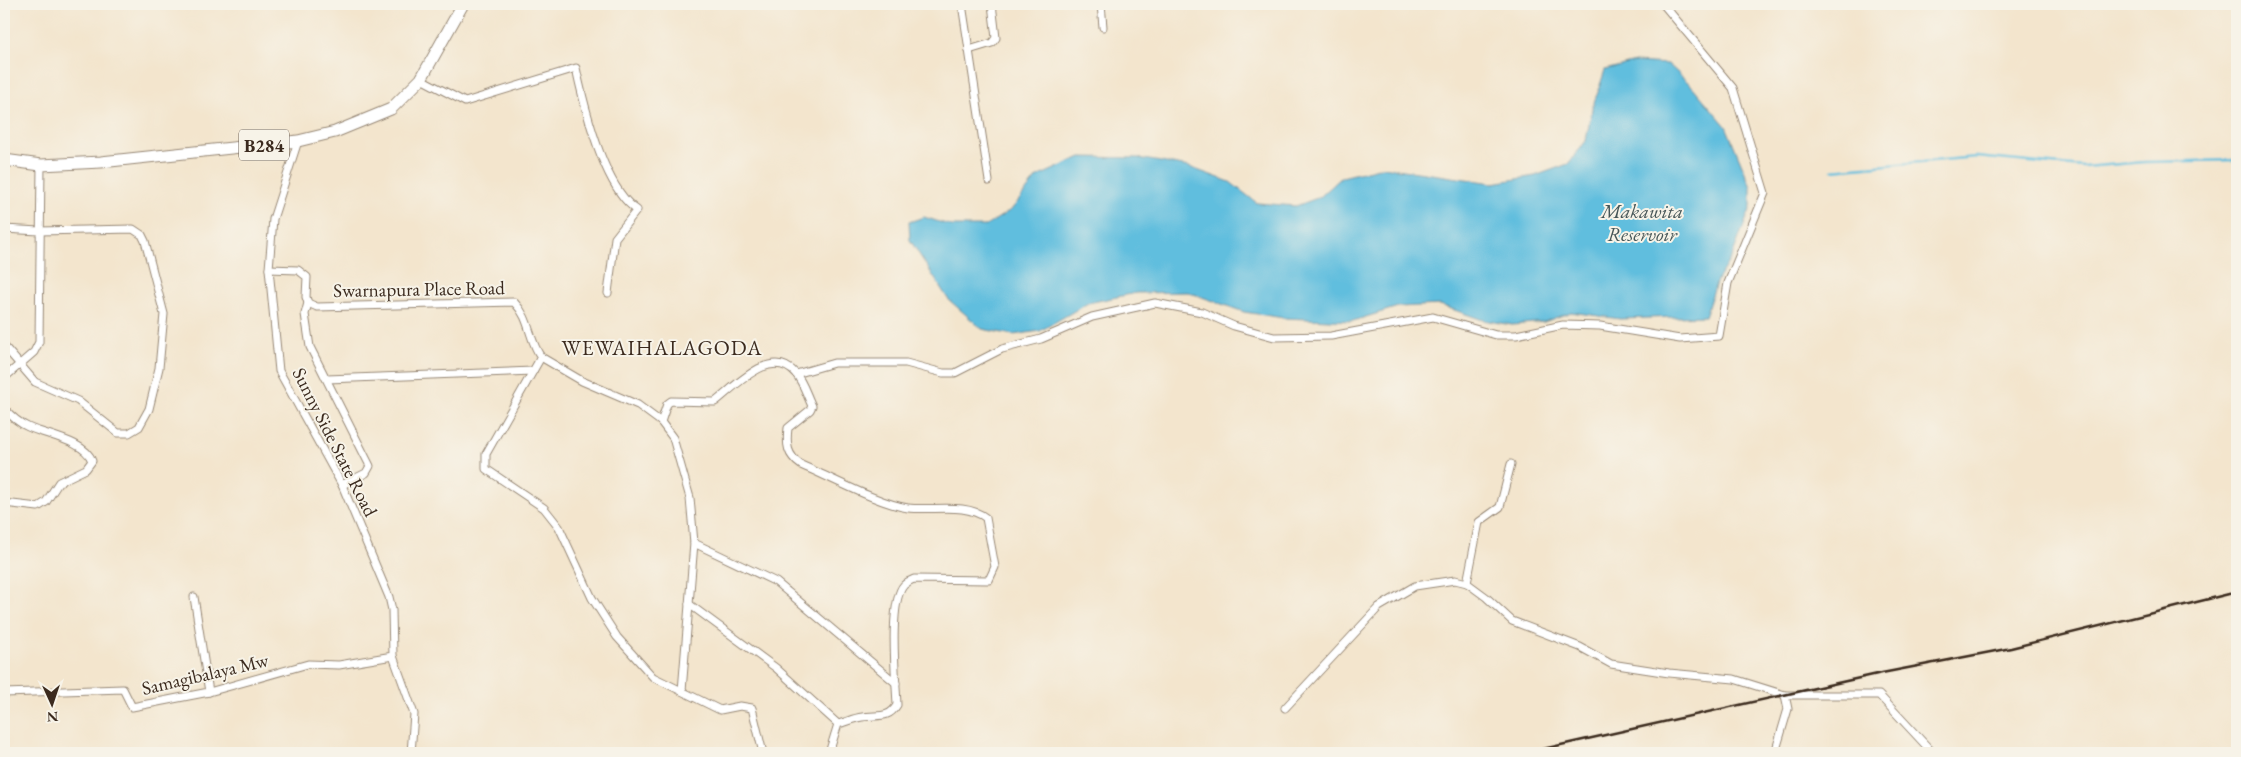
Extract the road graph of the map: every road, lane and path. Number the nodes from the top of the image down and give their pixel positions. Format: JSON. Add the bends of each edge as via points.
{"nodes":[{"id":1,"x":463,"y":4,"type":"edge"},
{"id":2,"x":962,"y":4,"type":"edge"},
{"id":3,"x":992,"y":4,"type":"edge"},
{"id":4,"x":1101,"y":4,"type":"edge"},
{"id":5,"x":1663,"y":4,"type":"edge"},
{"id":6,"x":1103,"y":27,"type":"dead end"},
{"id":7,"x":969,"y":50,"type":"junction"},
{"id":8,"x":421,"y":79,"type":"junction"},
{"id":9,"x":298,"y":141,"type":"junction"},
{"id":10,"x":4,"y":160,"type":"edge"},
{"id":11,"x":41,"y":165,"type":"junction"},
{"id":12,"x":989,"y":181,"type":"dead end"},
{"id":13,"x":4,"y":229,"type":"edge"},
{"id":14,"x":39,"y":231,"type":"junction"},
{"id":15,"x":269,"y":268,"type":"junction"},
{"id":16,"x":608,"y":293,"type":"dead end"},
{"id":17,"x":308,"y":303,"type":"junction"},
{"id":18,"x":4,"y":346,"type":"edge"},
{"id":19,"x":541,"y":357,"type":"junction"},
{"id":20,"x":19,"y":364,"type":"junction"},
{"id":21,"x":533,"y":371,"type":"junction"},
{"id":22,"x":796,"y":374,"type":"junction"},
{"id":23,"x":4,"y":378,"type":"edge"},
{"id":24,"x":327,"y":379,"type":"junction"},
{"id":25,"x":4,"y":408,"type":"edge"},
{"id":26,"x":661,"y":422,"type":"junction"},
{"id":27,"x":1511,"y":464,"type":"dead end"},
{"id":28,"x":342,"y":485,"type":"junction"},
{"id":29,"x":4,"y":504,"type":"edge"},
{"id":30,"x":694,"y":543,"type":"junction"},
{"id":31,"x":1467,"y":583,"type":"junction"},
{"id":32,"x":194,"y":597,"type":"dead end"},
{"id":33,"x":689,"y":604,"type":"junction"},
{"id":34,"x":393,"y":656,"type":"junction"},
{"id":35,"x":896,"y":683,"type":"junction"},
{"id":36,"x":682,"y":691,"type":"junction"},
{"id":37,"x":209,"y":692,"type":"junction"},
{"id":38,"x":4,"y":693,"type":"edge"},
{"id":39,"x":1785,"y":695,"type":"junction"},
{"id":40,"x":1285,"y":708,"type":"dead end"},
{"id":41,"x":838,"y":724,"type":"junction"},
{"id":42,"x":411,"y":753,"type":"edge"},
{"id":43,"x":763,"y":753,"type":"edge"},
{"id":44,"x":829,"y":753,"type":"edge"},
{"id":45,"x":1775,"y":753,"type":"edge"},
{"id":46,"x":1933,"y":753,"type":"edge"}],
"edges":[{"from":1,"to":8,"type":"main road","number":"B284"},
{"from":2,"to":7,"type":"street"},
{"from":3,"to":7,"type":"street","via":[[996,38],[992,43]]},
{"from":4,"to":6,"type":"street"},
{"from":5,"to":22,"type":"street","via":[[1733,88],[1766,193],[1728,283],[1719,336],[1680,339],[1600,326],[1563,325],[1516,335],[1496,335],[1433,317],[1331,336],[1274,337],[1234,326],[1202,312],[1155,303],[1092,317],[1042,339],[1002,349],[955,372],[943,373],[906,363],[834,363]]},
{"from":7,"to":12,"type":"street"},
{"from":8,"to":9,"type":"main road","number":"B284","via":[[391,109],[335,132]]},
{"from":8,"to":16,"type":"street","via":[[465,102],[576,68],[599,150],[627,203],[637,210],[615,238]]},
{"from":9,"to":11,"type":"main road","number":"B284","via":[[101,162]]},
{"from":9,"to":15,"type":"street","name":"Sunny Side State Road","via":[[273,219]]},
{"from":10,"to":11,"type":"main road","number":"B284"},
{"from":11,"to":14,"type":"street"},
{"from":13,"to":14,"type":"street"},
{"from":14,"to":20,"type":"street","via":[[39,342],[34,352]]},
{"from":14,"to":20,"type":"street","via":[[133,229],[142,235],[164,314],[160,368],[149,409],[139,427],[129,433],[118,433],[78,401],[35,382]]},
{"from":15,"to":17,"type":"street","name":"Swarnapura Place Road","via":[[298,270],[307,277]]},
{"from":15,"to":28,"type":"street","name":"Sunny Side State Road","via":[[280,371]]},
{"from":17,"to":19,"type":"street","name":"Swarnapura Place Road","via":[[317,307],[514,302],[524,312],[536,351]]},
{"from":17,"to":24,"type":"street","via":[[304,314],[310,347]]},
{"from":18,"to":20,"type":"street"},
{"from":19,"to":21,"type":"street"},
{"from":19,"to":26,"type":"street","via":[[582,381],[638,405]]},
{"from":20,"to":23,"type":"street"},
{"from":21,"to":24,"type":"street"},
{"from":21,"to":36,"type":"street","via":[[486,454],[486,468],[544,508],[559,527],[592,598],[618,637],[653,677]]},
{"from":22,"to":26,"type":"street","via":[[782,365],[769,364],[757,369],[715,402],[671,401]]},
{"from":22,"to":35,"type":"street","via":[[812,406],[788,428],[786,442],[791,458],[889,503],[907,508],[976,510],[986,518],[995,567],[990,580],[914,578],[904,585],[898,596],[894,629]]},
{"from":24,"to":28,"type":"street","via":[[370,466],[366,473]]},
{"from":25,"to":29,"type":"street","via":[[28,427],[72,442],[92,461],[86,470],[59,482],[46,502],[38,507]]},
{"from":26,"to":30,"type":"street","via":[[673,438],[690,498]]},
{"from":27,"to":31,"type":"street","via":[[1500,507],[1479,522]]},
{"from":28,"to":34,"type":"street","name":"Sunny Side State Road","via":[[390,597]]},
{"from":30,"to":33,"type":"street"},
{"from":30,"to":35,"type":"street","via":[[776,582]]},
{"from":31,"to":39,"type":"street","via":[[1512,621],[1580,647],[1611,664],[1669,674],[1734,679]]},
{"from":31,"to":40,"type":"street","via":[[1455,580],[1415,586],[1379,607]]},
{"from":32,"to":37,"type":"street"},
{"from":33,"to":36,"type":"street"},
{"from":33,"to":41,"type":"street","via":[[776,668]]},
{"from":34,"to":37,"type":"street","name":"Samagibalaya Mw","via":[[339,665],[308,664]]},
{"from":34,"to":42,"type":"street","name":"Sunny Side State Road","via":[[414,714]]},
{"from":35,"to":41,"type":"street","via":[[897,705],[892,713],[862,716]]},
{"from":36,"to":43,"type":"street","via":[[720,710],[740,706],[752,708]]},
{"from":37,"to":38,"type":"street","name":"Samagibalaya Mw","via":[[132,708],[124,689]]},
{"from":39,"to":45,"type":"street","via":[[1788,710]]},
{"from":39,"to":46,"type":"street","via":[[1880,695]]},
{"from":41,"to":44,"type":"street"}]}
